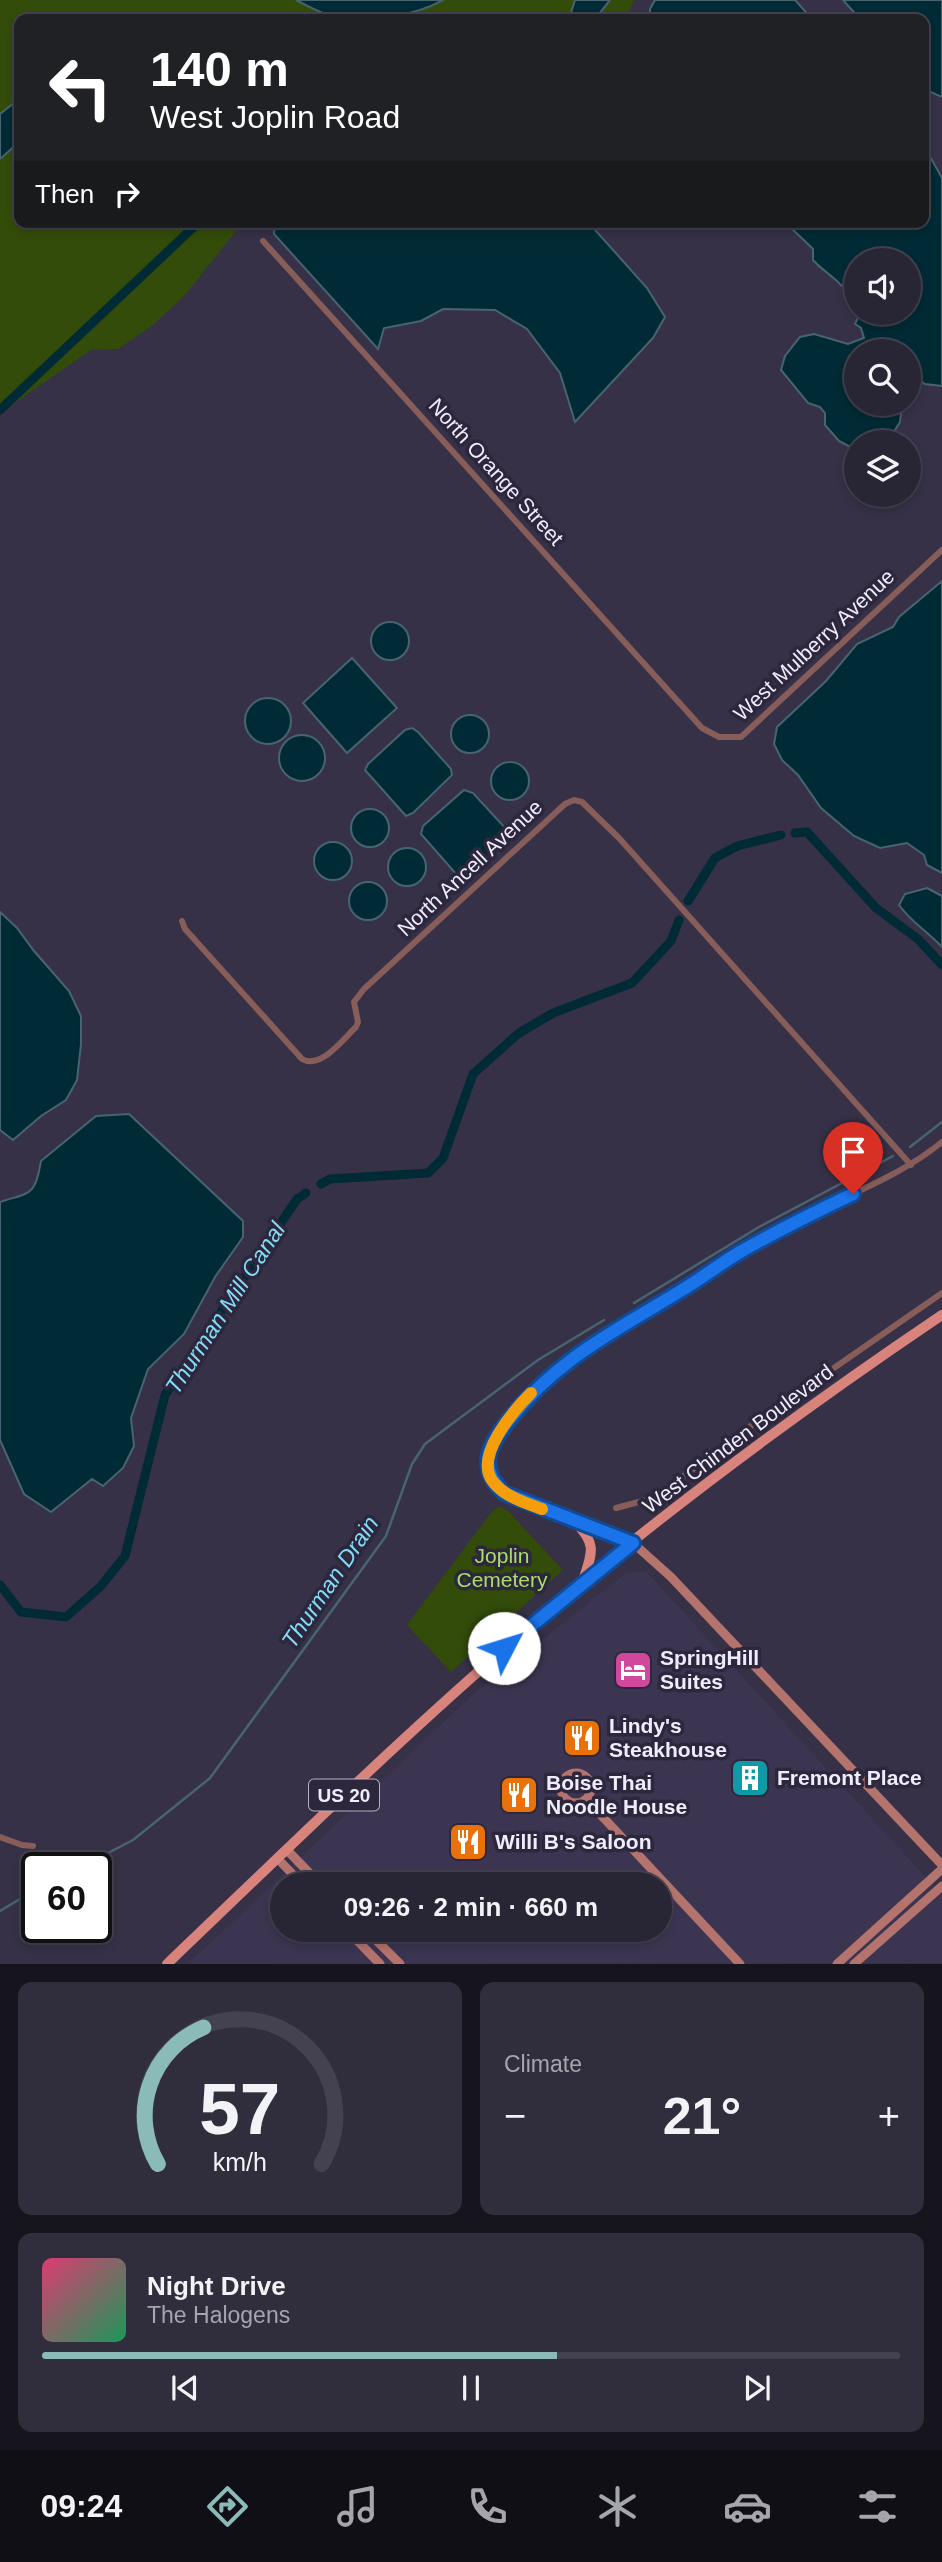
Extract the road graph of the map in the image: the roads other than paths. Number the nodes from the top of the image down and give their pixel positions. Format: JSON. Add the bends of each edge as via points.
{"nodes":[{"id":1,"x":264,"y":241,"type":"dead end"},
{"id":2,"x":942,"y":550,"type":"edge"},
{"id":3,"x":702,"y":727,"type":"joint"},
{"id":4,"x":182,"y":921,"type":"dead end"},
{"id":5,"x":942,"y":1142,"type":"edge"},
{"id":6,"x":911,"y":1166,"type":"junction"},
{"id":7,"x":942,"y":1293,"type":"edge"},
{"id":8,"x":942,"y":1315,"type":"edge"},
{"id":9,"x":616,"y":1508,"type":"dead end"},
{"id":10,"x":575,"y":1522,"type":"junction"},
{"id":11,"x":633,"y":1543,"type":"junction"},
{"id":12,"x":582,"y":1584,"type":"junction"},
{"id":13,"x":586,"y":1799,"type":"dead end"},
{"id":14,"x":0,"y":1837,"type":"edge"},
{"id":15,"x":33,"y":1846,"type":"dead end"},
{"id":16,"x":287,"y":1850,"type":"junction"},
{"id":17,"x":277,"y":1858,"type":"junction"},
{"id":18,"x":942,"y":1867,"type":"edge"},
{"id":19,"x":290,"y":1872,"type":"edge"},
{"id":20,"x":308,"y":1872,"type":"edge"},
{"id":21,"x":942,"y":1886,"type":"edge"},
{"id":22,"x":358,"y":1942,"type":"edge"},
{"id":23,"x":377,"y":1942,"type":"edge"},
{"id":24,"x":386,"y":1951,"type":"junction"},
{"id":25,"x":376,"y":1963,"type":"edge"},
{"id":26,"x":167,"y":1964,"type":"edge"},
{"id":27,"x":400,"y":1964,"type":"edge"},
{"id":28,"x":740,"y":1964,"type":"edge"},
{"id":29,"x":837,"y":1964,"type":"edge"},
{"id":30,"x":854,"y":1964,"type":"edge"}],
"edges":[{"from":1,"to":3,"type":"street","name":"North Orange Street"},
{"from":2,"to":3,"type":"street","name":"West Mulberry Avenue","via":[[741,737],[719,737]]},
{"from":4,"to":6,"type":"street","name":"North Ancell Avenue","via":[[302,1059],[317,1062],[356,1027],[354,1002],[364,989],[565,804],[582,802]]},
{"from":5,"to":6,"type":"street"},
{"from":6,"to":10,"type":"street","via":[[739,1253],[578,1353],[527,1398],[489,1453],[491,1480],[504,1493]]},
{"from":7,"to":9,"type":"street","via":[[654,1498]]},
{"from":8,"to":11,"type":"main road","name":"West Chinden Boulevard","via":[[772,1435]]},
{"from":10,"to":11,"type":"street"},
{"from":10,"to":12,"type":"main road","via":[[591,1541]]},
{"from":11,"to":12,"type":"main road","name":"West Chinden Boulevard"},
{"from":11,"to":18,"type":"street","via":[[671,1577]]},
{"from":12,"to":16,"type":"main road","name":"West Chinden Boulevard","number":"US 20","via":[[478,1672]]},
{"from":13,"to":28,"type":"street"},
{"from":14,"to":15,"type":"street"},
{"from":16,"to":17,"type":"main road","name":"West Chinden Boulevard","number":"US 20"},
{"from":16,"to":20,"type":"street"},
{"from":17,"to":19,"type":"street"},
{"from":17,"to":26,"type":"main road","name":"West Chinden Boulevard","number":"US 20"},
{"from":18,"to":29,"type":"street"},
{"from":21,"to":30,"type":"street"},
{"from":22,"to":25,"type":"street"},
{"from":23,"to":24,"type":"street"},
{"from":24,"to":25,"type":"street"},
{"from":24,"to":27,"type":"street"}]}
